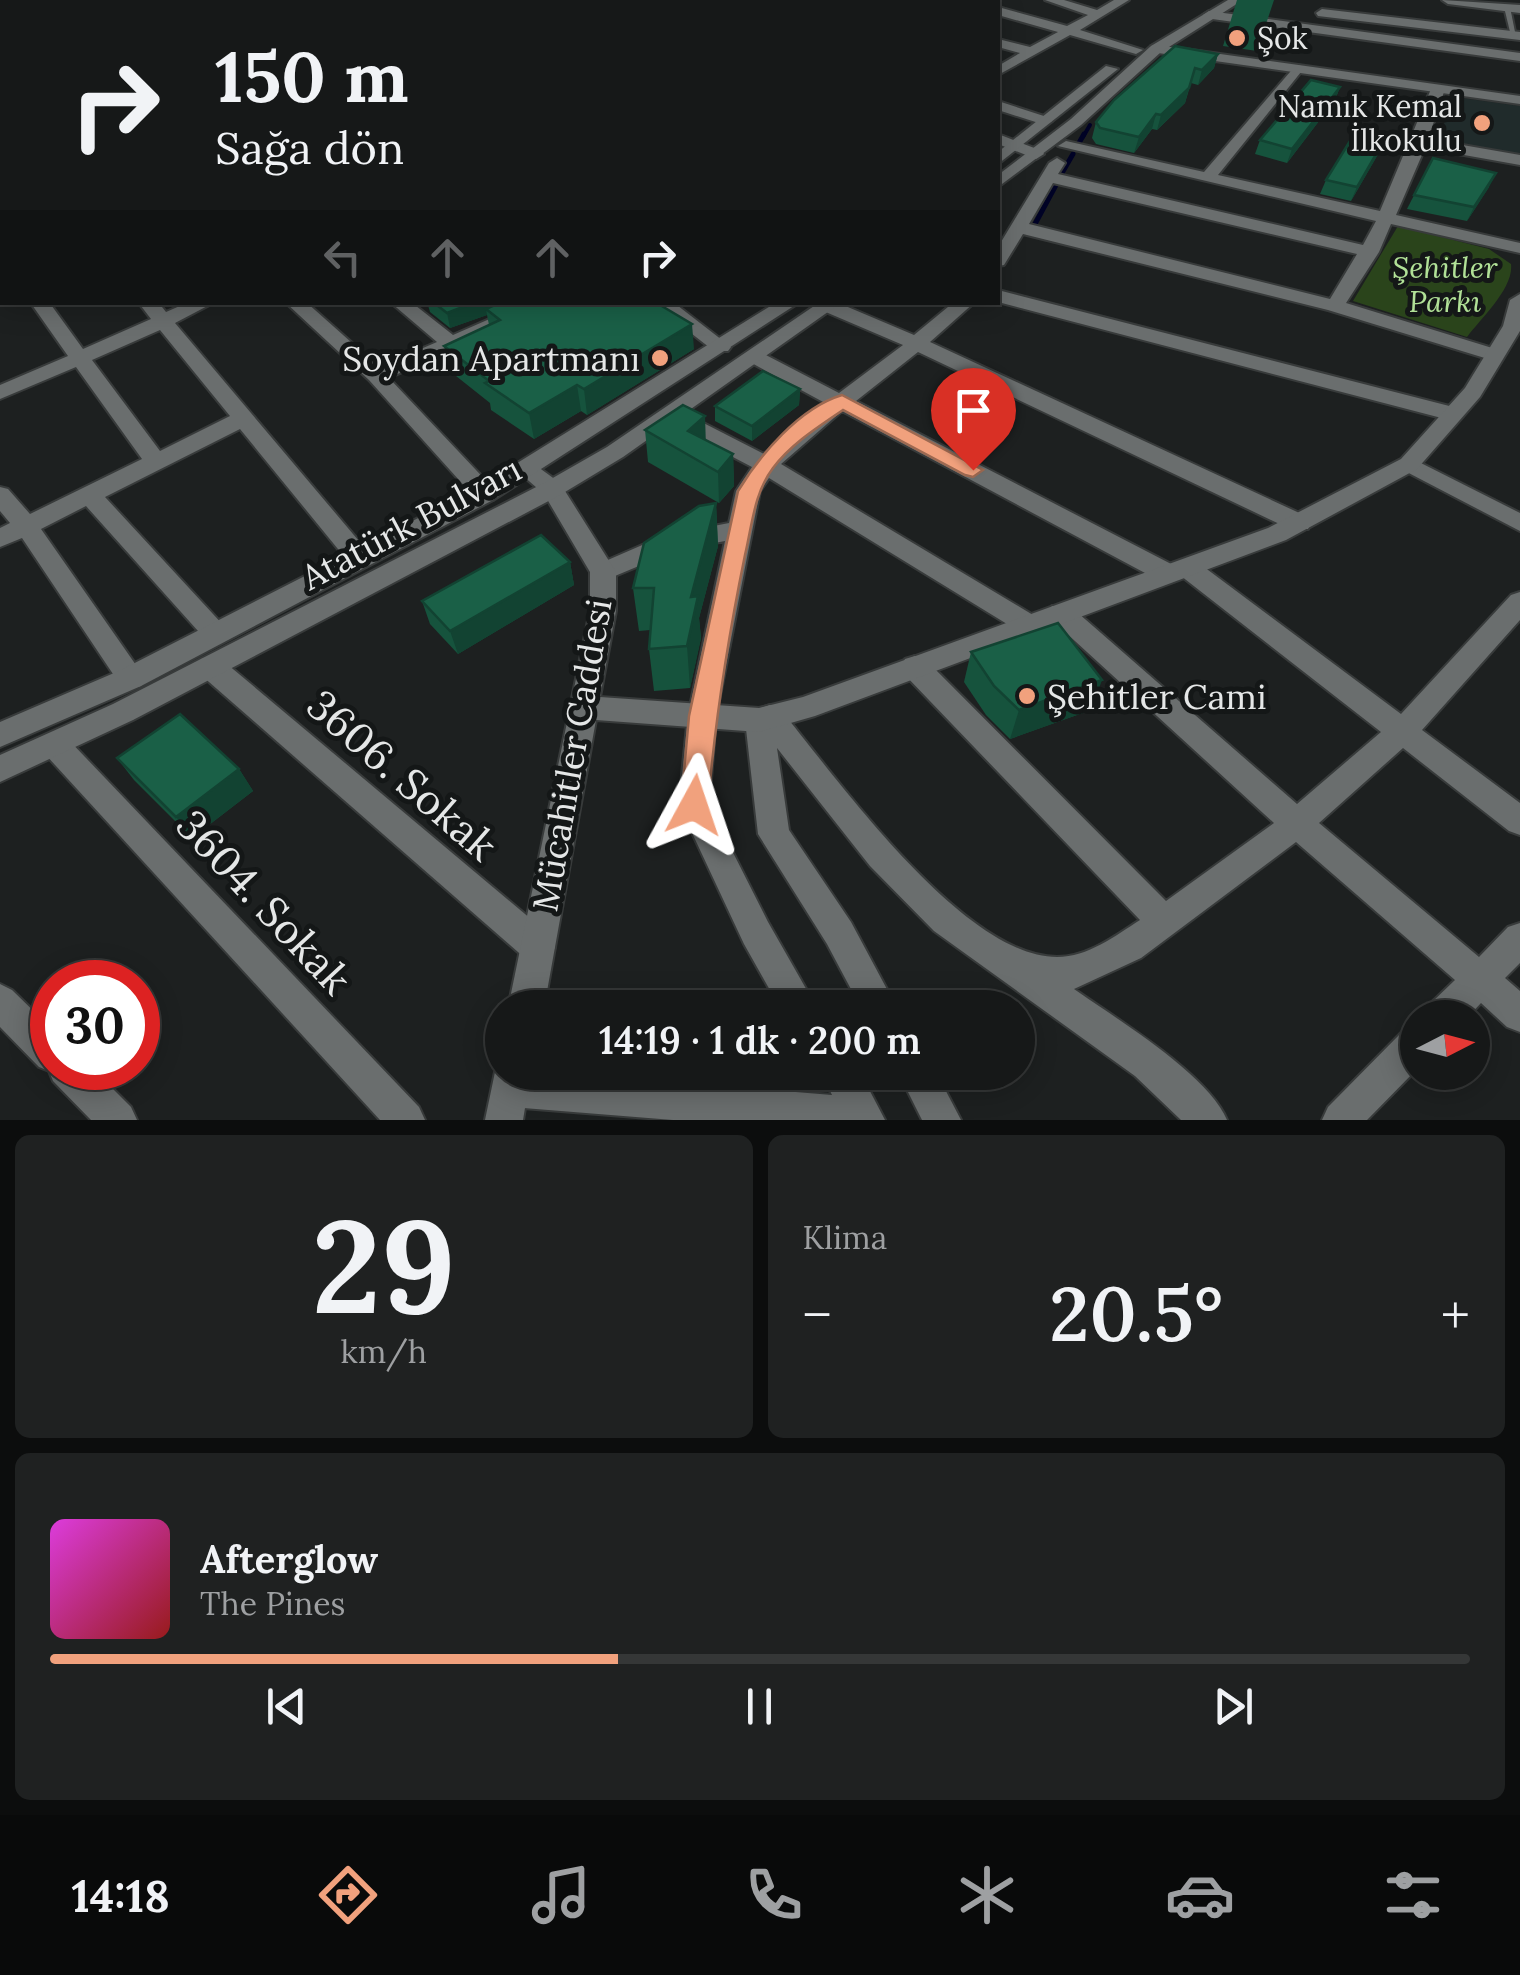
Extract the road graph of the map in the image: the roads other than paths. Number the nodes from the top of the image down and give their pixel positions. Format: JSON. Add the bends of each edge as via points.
{"nodes":[{"id":1,"x":1051,"y":0,"type":"edge"},
{"id":2,"x":1444,"y":0,"type":"edge"},
{"id":3,"x":1117,"y":1,"type":"edge"},
{"id":4,"x":1239,"y":2,"type":"edge"},
{"id":5,"x":1212,"y":4,"type":"edge"},
{"id":6,"x":1514,"y":8,"type":"edge"},
{"id":7,"x":1000,"y":12,"type":"edge"},
{"id":8,"x":1309,"y":12,"type":"dead end"},
{"id":9,"x":1099,"y":14,"type":"junction"},
{"id":10,"x":1443,"y":28,"type":"junction"},
{"id":11,"x":1069,"y":32,"type":"junction"},
{"id":12,"x":1517,"y":36,"type":"edge"},
{"id":13,"x":1000,"y":44,"type":"edge"},
{"id":14,"x":1156,"y":49,"type":"junction"},
{"id":15,"x":1136,"y":50,"type":"junction"},
{"id":16,"x":1032,"y":52,"type":"junction"},
{"id":17,"x":1520,"y":57,"type":"edge"},
{"id":18,"x":1000,"y":69,"type":"edge"},
{"id":19,"x":1296,"y":70,"type":"junction"},
{"id":20,"x":1438,"y":89,"type":"junction"},
{"id":21,"x":1520,"y":100,"type":"edge"},
{"id":22,"x":1000,"y":107,"type":"edge"},
{"id":23,"x":1045,"y":121,"type":"junction"},
{"id":24,"x":1076,"y":122,"type":"junction"},
{"id":25,"x":1422,"y":142,"type":"junction"},
{"id":26,"x":1066,"y":146,"type":"junction"},
{"id":27,"x":1002,"y":150,"type":"edge"},
{"id":28,"x":1029,"y":159,"type":"junction"},
{"id":29,"x":1520,"y":160,"type":"edge"},
{"id":30,"x":1049,"y":177,"type":"junction"},
{"id":31,"x":1208,"y":177,"type":"junction"},
{"id":32,"x":1000,"y":181,"type":"edge"},
{"id":33,"x":1387,"y":217,"type":"junction"},
{"id":34,"x":1018,"y":227,"type":"junction"},
{"id":35,"x":1520,"y":248,"type":"edge"},
{"id":36,"x":1370,"y":252,"type":"junction"},
{"id":37,"x":1000,"y":257,"type":"edge"},
{"id":38,"x":1000,"y":297,"type":"edge"},
{"id":39,"x":1520,"y":300,"type":"edge"},
{"id":40,"x":40,"y":305,"type":"edge"},
{"id":41,"x":150,"y":305,"type":"edge"},
{"id":42,"x":199,"y":305,"type":"edge"},
{"id":43,"x":297,"y":305,"type":"edge"},
{"id":44,"x":403,"y":305,"type":"edge"},
{"id":45,"x":538,"y":305,"type":"edge"},
{"id":46,"x":664,"y":305,"type":"edge"},
{"id":47,"x":785,"y":305,"type":"edge"},
{"id":48,"x":830,"y":305,"type":"edge"},
{"id":49,"x":833,"y":305,"type":"edge"},
{"id":50,"x":963,"y":305,"type":"edge"},
{"id":51,"x":1335,"y":306,"type":"junction"},
{"id":52,"x":163,"y":320,"type":"junction"},
{"id":53,"x":1517,"y":327,"type":"edge"},
{"id":54,"x":450,"y":343,"type":"junction"},
{"id":55,"x":918,"y":344,"type":"junction"},
{"id":56,"x":721,"y":346,"type":"junction"},
{"id":57,"x":1495,"y":355,"type":"junction"},
{"id":58,"x":755,"y":357,"type":"junction"},
{"id":59,"x":79,"y":358,"type":"junction"},
{"id":60,"x":376,"y":376,"type":"junction"},
{"id":61,"x":0,"y":393,"type":"edge"},
{"id":62,"x":842,"y":401,"type":"junction"},
{"id":63,"x":668,"y":414,"type":"junction"},
{"id":64,"x":1453,"y":414,"type":"junction"},
{"id":65,"x":244,"y":418,"type":"junction"},
{"id":66,"x":156,"y":462,"type":"junction"},
{"id":67,"x":764,"y":464,"type":"junction"},
{"id":68,"x":1409,"y":464,"type":"junction"},
{"id":69,"x":526,"y":469,"type":"junction"},
{"id":70,"x":552,"y":490,"type":"junction"},
{"id":71,"x":485,"y":494,"type":"junction"},
{"id":72,"x":0,"y":495,"type":"edge"},
{"id":73,"x":90,"y":495,"type":"junction"},
{"id":74,"x":1300,"y":522,"type":"junction"},
{"id":75,"x":1520,"y":523,"type":"edge"},
{"id":76,"x":26,"y":526,"type":"junction"},
{"id":77,"x":740,"y":530,"type":"junction"},
{"id":78,"x":0,"y":538,"type":"edge"},
{"id":79,"x":360,"y":559,"type":"junction"},
{"id":80,"x":1178,"y":570,"type":"junction"},
{"id":81,"x":603,"y":572,"type":"junction"},
{"id":82,"x":1520,"y":602,"type":"edge"},
{"id":83,"x":1062,"y":613,"type":"junction"},
{"id":84,"x":1029,"y":625,"type":"junction"},
{"id":85,"x":216,"y":634,"type":"junction"},
{"id":86,"x":211,"y":667,"type":"junction"},
{"id":87,"x":915,"y":667,"type":"junction"},
{"id":88,"x":131,"y":678,"type":"junction"},
{"id":89,"x":584,"y":707,"type":"junction"},
{"id":90,"x":702,"y":716,"type":"junction"},
{"id":91,"x":764,"y":718,"type":"junction"},
{"id":92,"x":1402,"y":730,"type":"junction"},
{"id":93,"x":0,"y":734,"type":"edge"},
{"id":94,"x":56,"y":745,"type":"junction"},
{"id":95,"x":0,"y":769,"type":"edge"},
{"id":96,"x":1520,"y":821,"type":"edge"},
{"id":97,"x":1296,"y":823,"type":"junction"},
{"id":98,"x":1164,"y":922,"type":"junction"},
{"id":99,"x":1520,"y":939,"type":"edge"},
{"id":100,"x":538,"y":947,"type":"junction"},
{"id":101,"x":1010,"y":966,"type":"junction"},
{"id":102,"x":1480,"y":979,"type":"junction"},
{"id":103,"x":530,"y":990,"type":"edge"},
{"id":104,"x":790,"y":990,"type":"edge"},
{"id":105,"x":870,"y":990,"type":"edge"},
{"id":106,"x":1460,"y":1000,"type":"edge"},
{"id":107,"x":0,"y":1002,"type":"edge"},
{"id":108,"x":1520,"y":1014,"type":"edge"},
{"id":109,"x":30,"y":1032,"type":"edge"},
{"id":110,"x":1400,"y":1060,"type":"edge"},
{"id":111,"x":88,"y":1090,"type":"edge"},
{"id":112,"x":849,"y":1090,"type":"edge"},
{"id":113,"x":926,"y":1090,"type":"edge"},
{"id":114,"x":509,"y":1093,"type":"edge"},
{"id":115,"x":769,"y":1114,"type":"edge"},
{"id":116,"x":866,"y":1119,"type":"edge"},
{"id":117,"x":118,"y":1120,"type":"edge"},
{"id":118,"x":406,"y":1120,"type":"edge"},
{"id":119,"x":942,"y":1120,"type":"edge"},
{"id":120,"x":1208,"y":1120,"type":"edge"},
{"id":121,"x":1341,"y":1120,"type":"edge"}],
"edges":[{"from":1,"to":9,"type":"street"},
{"from":2,"to":6,"type":"street"},
{"from":2,"to":10,"type":"street"},
{"from":3,"to":9,"type":"street"},
{"from":4,"to":5,"type":"street"},
{"from":5,"to":14,"type":"street"},
{"from":5,"to":15,"type":"street"},
{"from":5,"to":17,"type":"street"},
{"from":6,"to":12,"type":"lane"},
{"from":7,"to":11,"type":"street"},
{"from":8,"to":10,"type":"street"},
{"from":9,"to":11,"type":"street"},
{"from":10,"to":12,"type":"street"},
{"from":11,"to":15,"type":"street"},
{"from":11,"to":16,"type":"street"},
{"from":13,"to":16,"type":"street"},
{"from":14,"to":19,"type":"street"},
{"from":14,"to":24,"type":"street"},
{"from":15,"to":23,"type":"street"},
{"from":16,"to":18,"type":"street"},
{"from":19,"to":20,"type":"street"},
{"from":19,"to":31,"type":"street"},
{"from":20,"to":21,"type":"street"},
{"from":20,"to":25,"type":"street"},
{"from":22,"to":23,"type":"street"},
{"from":23,"to":27,"type":"street"},
{"from":24,"to":26,"type":"street"},
{"from":24,"to":28,"type":"street"},
{"from":25,"to":29,"type":"street"},
{"from":25,"to":33,"type":"street"},
{"from":26,"to":30,"type":"street"},
{"from":26,"to":31,"type":"street"},
{"from":27,"to":28,"type":"street"},
{"from":28,"to":32,"type":"street"},
{"from":30,"to":34,"type":"street"},
{"from":30,"to":36,"type":"street"},
{"from":31,"to":33,"type":"street"},
{"from":33,"to":35,"type":"street"},
{"from":33,"to":36,"type":"street"},
{"from":34,"to":37,"type":"street"},
{"from":34,"to":51,"type":"street"},
{"from":36,"to":51,"type":"street"},
{"from":38,"to":64,"type":"street"},
{"from":39,"to":53,"type":"street"},
{"from":40,"to":59,"type":"street"},
{"from":41,"to":52,"type":"street"},
{"from":42,"to":52,"type":"street"},
{"from":43,"to":60,"type":"street"},
{"from":44,"to":54,"type":"street"},
{"from":45,"to":54,"type":"street"},
{"from":46,"to":56,"type":"street"},
{"from":47,"to":56,"type":"street","name":"Atatürk Bulvarı"},
{"from":48,"to":58,"type":"street","name":"Atatürk Bulvarı"},
{"from":49,"to":55,"type":"street"},
{"from":50,"to":55,"type":"street"},
{"from":51,"to":57,"type":"street"},
{"from":52,"to":59,"type":"street"},
{"from":52,"to":65,"type":"street"},
{"from":53,"to":57,"type":"street"},
{"from":54,"to":60,"type":"street"},
{"from":55,"to":62,"type":"street"},
{"from":55,"to":74,"type":"street"},
{"from":56,"to":69,"type":"street","name":"Atatürk Bulvarı"},
{"from":57,"to":64,"type":"street"},
{"from":58,"to":62,"type":"street"},
{"from":58,"to":63,"type":"street","name":"Atatürk Bulvarı"},
{"from":59,"to":61,"type":"street"},
{"from":59,"to":66,"type":"street"},
{"from":60,"to":71,"type":"street"},
{"from":62,"to":67,"type":"street"},
{"from":62,"to":80,"type":"street"},
{"from":63,"to":67,"type":"street"},
{"from":63,"to":70,"type":"street","name":"Atatürk Bulvarı"},
{"from":64,"to":68,"type":"street"},
{"from":65,"to":66,"type":"street"},
{"from":65,"to":79,"type":"street"},
{"from":66,"to":73,"type":"street"},
{"from":67,"to":77,"type":"street","via":[[748,491]]},
{"from":67,"to":84,"type":"street"},
{"from":68,"to":74,"type":"street"},
{"from":68,"to":75,"type":"street"},
{"from":69,"to":70,"type":"street","name":"Mücahitler Caddesi"},
{"from":69,"to":71,"type":"street","name":"Atatürk Bulvarı"},
{"from":70,"to":81,"type":"street","name":"Mücahitler Caddesi"},
{"from":70,"to":86,"type":"street","name":"Atatürk Bulvarı"},
{"from":71,"to":79,"type":"street","name":"Atatürk Bulvarı"},
{"from":72,"to":76,"type":"street"},
{"from":73,"to":76,"type":"street"},
{"from":73,"to":85,"type":"street"},
{"from":74,"to":80,"type":"street"},
{"from":76,"to":78,"type":"street"},
{"from":76,"to":88,"type":"street"},
{"from":77,"to":81,"type":"street","via":[[672,542]]},
{"from":77,"to":90,"type":"street"},
{"from":79,"to":85,"type":"street","name":"Atatürk Bulvarı"},
{"from":80,"to":83,"type":"street"},
{"from":80,"to":92,"type":"street"},
{"from":81,"to":89,"type":"street","name":"Mücahitler Caddesi"},
{"from":82,"to":92,"type":"street"},
{"from":83,"to":84,"type":"street"},
{"from":83,"to":97,"type":"street"},
{"from":84,"to":87,"type":"street"},
{"from":85,"to":88,"type":"street","name":"Atatürk Bulvarı"},
{"from":86,"to":94,"type":"street","name":"Atatürk Bulvarı"},
{"from":86,"to":100,"type":"street","name":"3606. Sokak"},
{"from":87,"to":91,"type":"street"},
{"from":87,"to":98,"type":"street"},
{"from":88,"to":93,"type":"street","name":"Atatürk Bulvarı"},
{"from":89,"to":90,"type":"street"},
{"from":89,"to":100,"type":"street","name":"Mücahitler Caddesi"},
{"from":90,"to":91,"type":"street"},
{"from":90,"to":104,"type":"street","via":[[694,805]]},
{"from":91,"to":101,"type":"street","via":[[881,856],[946,920]]},
{"from":91,"to":105,"type":"street","via":[[774,834]]},
{"from":92,"to":96,"type":"street"},
{"from":92,"to":97,"type":"street"},
{"from":94,"to":95,"type":"street","name":"Atatürk Bulvarı"},
{"from":94,"to":118,"type":"street","name":"3604. Sokak"},
{"from":97,"to":98,"type":"street"},
{"from":97,"to":102,"type":"street"},
{"from":98,"to":101,"type":"street","via":[[1071,973]]},
{"from":99,"to":102,"type":"street"},
{"from":100,"to":103,"type":"street","name":"Mücahitler Caddesi"},
{"from":101,"to":120,"type":"street","via":[[1148,1063]]},
{"from":102,"to":106,"type":"street"},
{"from":102,"to":108,"type":"street"},
{"from":107,"to":109,"type":"street"},
{"from":110,"to":121,"type":"street"},
{"from":111,"to":117,"type":"street"},
{"from":112,"to":116,"type":"street"},
{"from":113,"to":119,"type":"street"},
{"from":114,"to":115,"type":"street"},
{"from":115,"to":116,"type":"street"}]}
